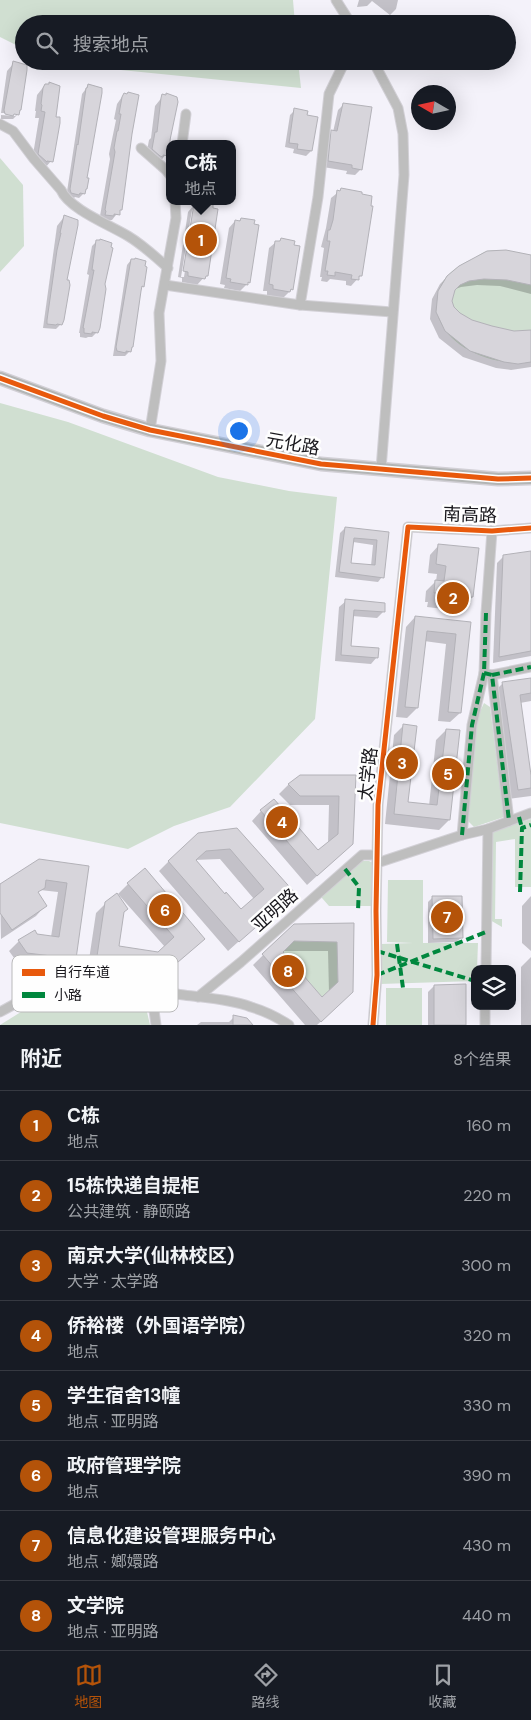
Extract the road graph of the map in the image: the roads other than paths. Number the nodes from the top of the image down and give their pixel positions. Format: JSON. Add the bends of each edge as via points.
{"nodes":[{"id":1,"x":336,"y":0,"type":"edge"},
{"id":2,"x":345,"y":15,"type":"edge"},
{"id":3,"x":341,"y":70,"type":"edge"},
{"id":4,"x":378,"y":70,"type":"edge"},
{"id":5,"x":186,"y":114,"type":"dead end"},
{"id":6,"x":0,"y":124,"type":"edge"},
{"id":7,"x":183,"y":140,"type":"edge"},
{"id":8,"x":141,"y":148,"type":"dead end"},
{"id":9,"x":166,"y":170,"type":"edge"},
{"id":10,"x":175,"y":205,"type":"edge"},
{"id":11,"x":168,"y":268,"type":"junction"},
{"id":12,"x":164,"y":285,"type":"junction"},
{"id":13,"x":300,"y":305,"type":"junction"},
{"id":14,"x":392,"y":312,"type":"junction"},
{"id":15,"x":0,"y":378,"type":"edge"},
{"id":16,"x":150,"y":430,"type":"junction"},
{"id":17,"x":381,"y":469,"type":"junction"},
{"id":18,"x":531,"y":478,"type":"edge"},
{"id":19,"x":408,"y":527,"type":"joint"},
{"id":20,"x":531,"y":528,"type":"edge"},
{"id":21,"x":492,"y":531,"type":"junction"},
{"id":22,"x":531,"y":667,"type":"edge"},
{"id":23,"x":488,"y":674,"type":"junction"},
{"id":24,"x":531,"y":813,"type":"edge"},
{"id":25,"x":509,"y":821,"type":"junction"},
{"id":26,"x":488,"y":829,"type":"junction"},
{"id":27,"x":462,"y":835,"type":"junction"},
{"id":28,"x":377,"y":859,"type":"junction"},
{"id":29,"x":486,"y":965,"type":"edge"},
{"id":30,"x":178,"y":994,"type":"edge"},
{"id":31,"x":198,"y":996,"type":"junction"},
{"id":32,"x":12,"y":1006,"type":"edge"},
{"id":33,"x":486,"y":1010,"type":"edge"},
{"id":34,"x":0,"y":1012,"type":"edge"},
{"id":35,"x":154,"y":1012,"type":"edge"},
{"id":36,"x":156,"y":1025,"type":"edge"},
{"id":37,"x":289,"y":1025,"type":"edge"},
{"id":38,"x":372,"y":1025,"type":"edge"},
{"id":39,"x":485,"y":1025,"type":"edge"}],
"edges":[{"from":1,"to":2,"type":"street"},
{"from":3,"to":13,"type":"street","via":[[329,94],[318,197]]},
{"from":4,"to":14,"type":"street","via":[[398,108],[403,134],[404,175]]},
{"from":5,"to":7,"type":"street"},
{"from":6,"to":11,"type":"street","via":[[13,131],[64,195],[86,213],[130,237]]},
{"from":8,"to":9,"type":"street"},
{"from":10,"to":11,"type":"street"},
{"from":11,"to":12,"type":"street"},
{"from":12,"to":13,"type":"street"},
{"from":12,"to":16,"type":"street","via":[[159,313],[162,361]]},
{"from":13,"to":14,"type":"street"},
{"from":14,"to":17,"type":"street"},
{"from":15,"to":16,"type":"street","name":"元化路"},
{"from":16,"to":17,"type":"street","name":"元化路","via":[[321,464]]},
{"from":17,"to":18,"type":"street","name":"元化路"},
{"from":19,"to":21,"type":"street","name":"南高路"},
{"from":19,"to":28,"type":"street","name":"太学路","via":[[378,806]]},
{"from":20,"to":21,"type":"street","name":"南高路"},
{"from":21,"to":23,"type":"street","via":[[486,613]]},
{"from":22,"to":23,"type":"street"},
{"from":23,"to":25,"type":"street"},
{"from":23,"to":27,"type":"street","via":[[472,725]]},
{"from":24,"to":25,"type":"street","name":"亚明路"},
{"from":25,"to":26,"type":"street","name":"亚明路"},
{"from":26,"to":27,"type":"street","name":"亚明路"},
{"from":26,"to":29,"type":"street"},
{"from":27,"to":28,"type":"street","name":"亚明路"},
{"from":28,"to":31,"type":"street","name":"亚明路","via":[[362,855],[242,962]]},
{"from":28,"to":38,"type":"street","name":"太学路","via":[[377,975]]},
{"from":30,"to":31,"type":"street"},
{"from":31,"to":37,"type":"street","via":[[250,1006]]},
{"from":32,"to":34,"type":"street"},
{"from":33,"to":39,"type":"street"},
{"from":35,"to":36,"type":"street"}]}
